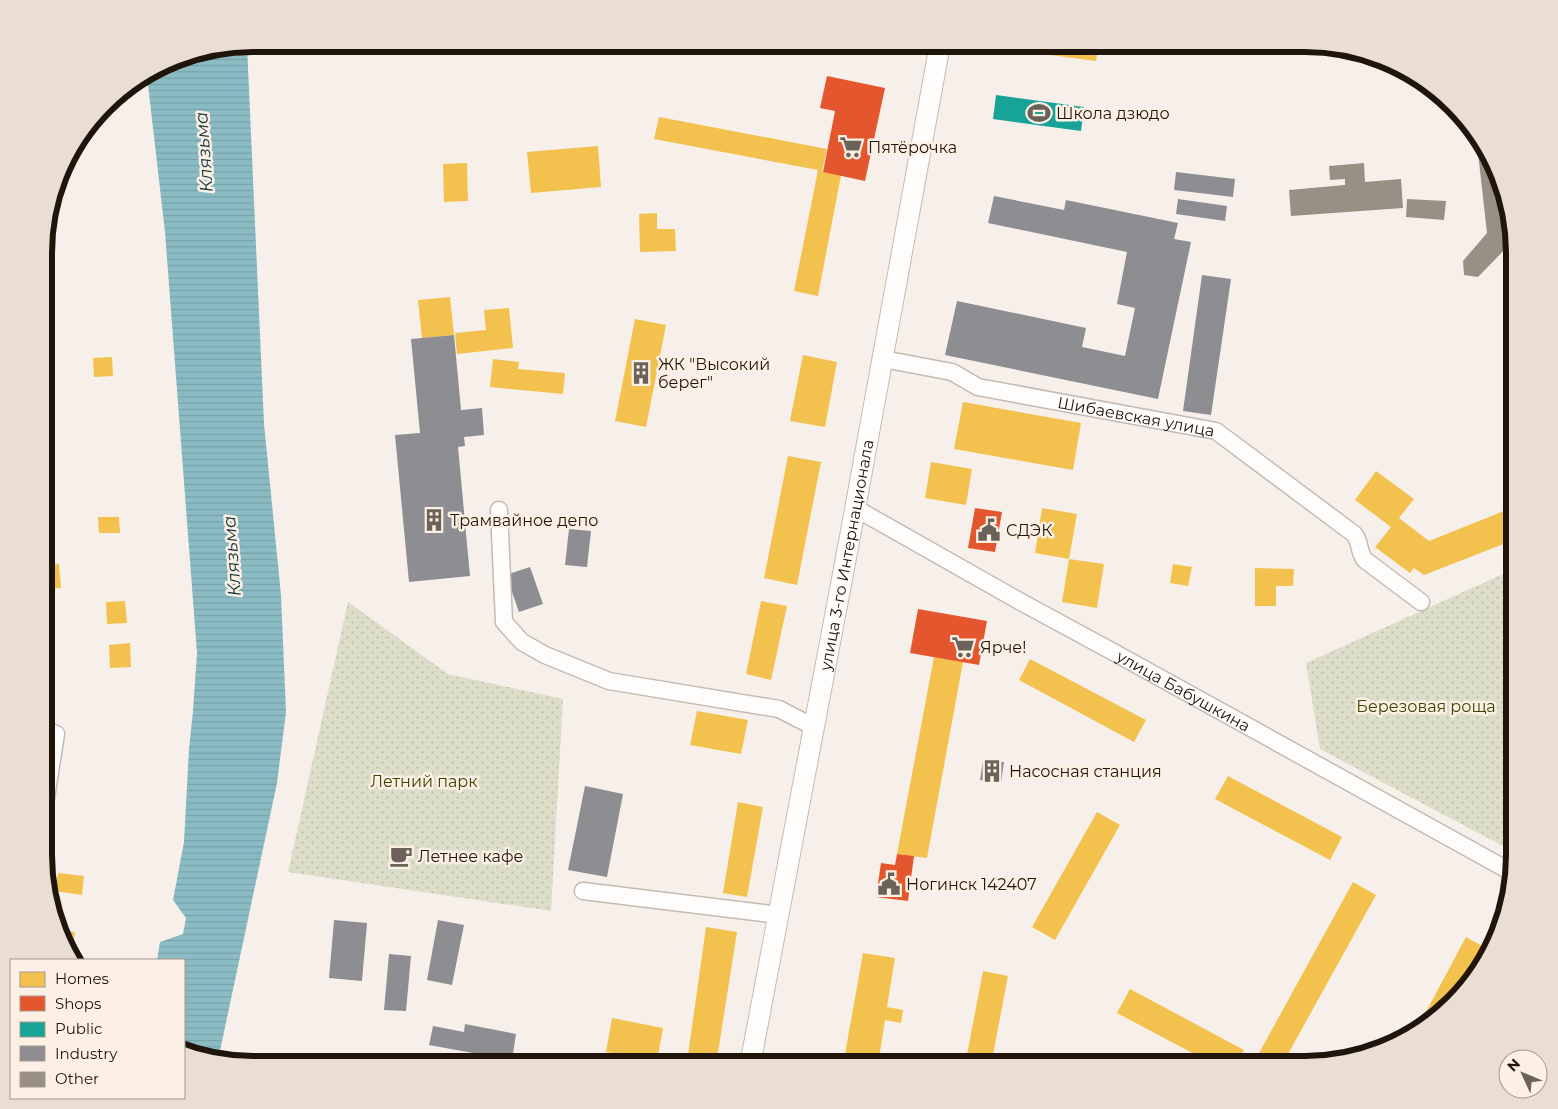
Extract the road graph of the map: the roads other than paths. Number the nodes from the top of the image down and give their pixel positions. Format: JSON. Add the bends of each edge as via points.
{"nodes":[{"id":1,"x":939,"y":52,"type":"edge"},
{"id":2,"x":883,"y":360,"type":"junction"},
{"id":3,"x":856,"y":508,"type":"junction"},
{"id":4,"x":499,"y":510,"type":"dead end"},
{"id":5,"x":1421,"y":602,"type":"dead end"},
{"id":6,"x":814,"y":727,"type":"junction"},
{"id":7,"x":1505,"y":869,"type":"edge"},
{"id":8,"x":583,"y":891,"type":"dead end"},
{"id":9,"x":779,"y":915,"type":"junction"},
{"id":10,"x":752,"y":1056,"type":"edge"}],
"edges":[{"from":1,"to":2,"type":"main road","name":"улица 3-го Интернационала"},
{"from":2,"to":3,"type":"main road","name":"улица 3-го Интернационала"},
{"from":2,"to":5,"type":"street","name":"Шибаевская улица","via":[[952,372],[978,387],[1216,431],[1354,534],[1365,560]]},
{"from":3,"to":6,"type":"main road","name":"улица 3-го Интернационала"},
{"from":3,"to":7,"type":"street","name":"улица Бабушкина"},
{"from":4,"to":6,"type":"street","via":[[504,622],[522,642],[545,656],[609,681],[779,709]]},
{"from":6,"to":9,"type":"main road","name":"улица 3-го Интернационала"},
{"from":8,"to":9,"type":"street"},
{"from":9,"to":10,"type":"main road","name":"улица 3-го Интернационала"}]}
